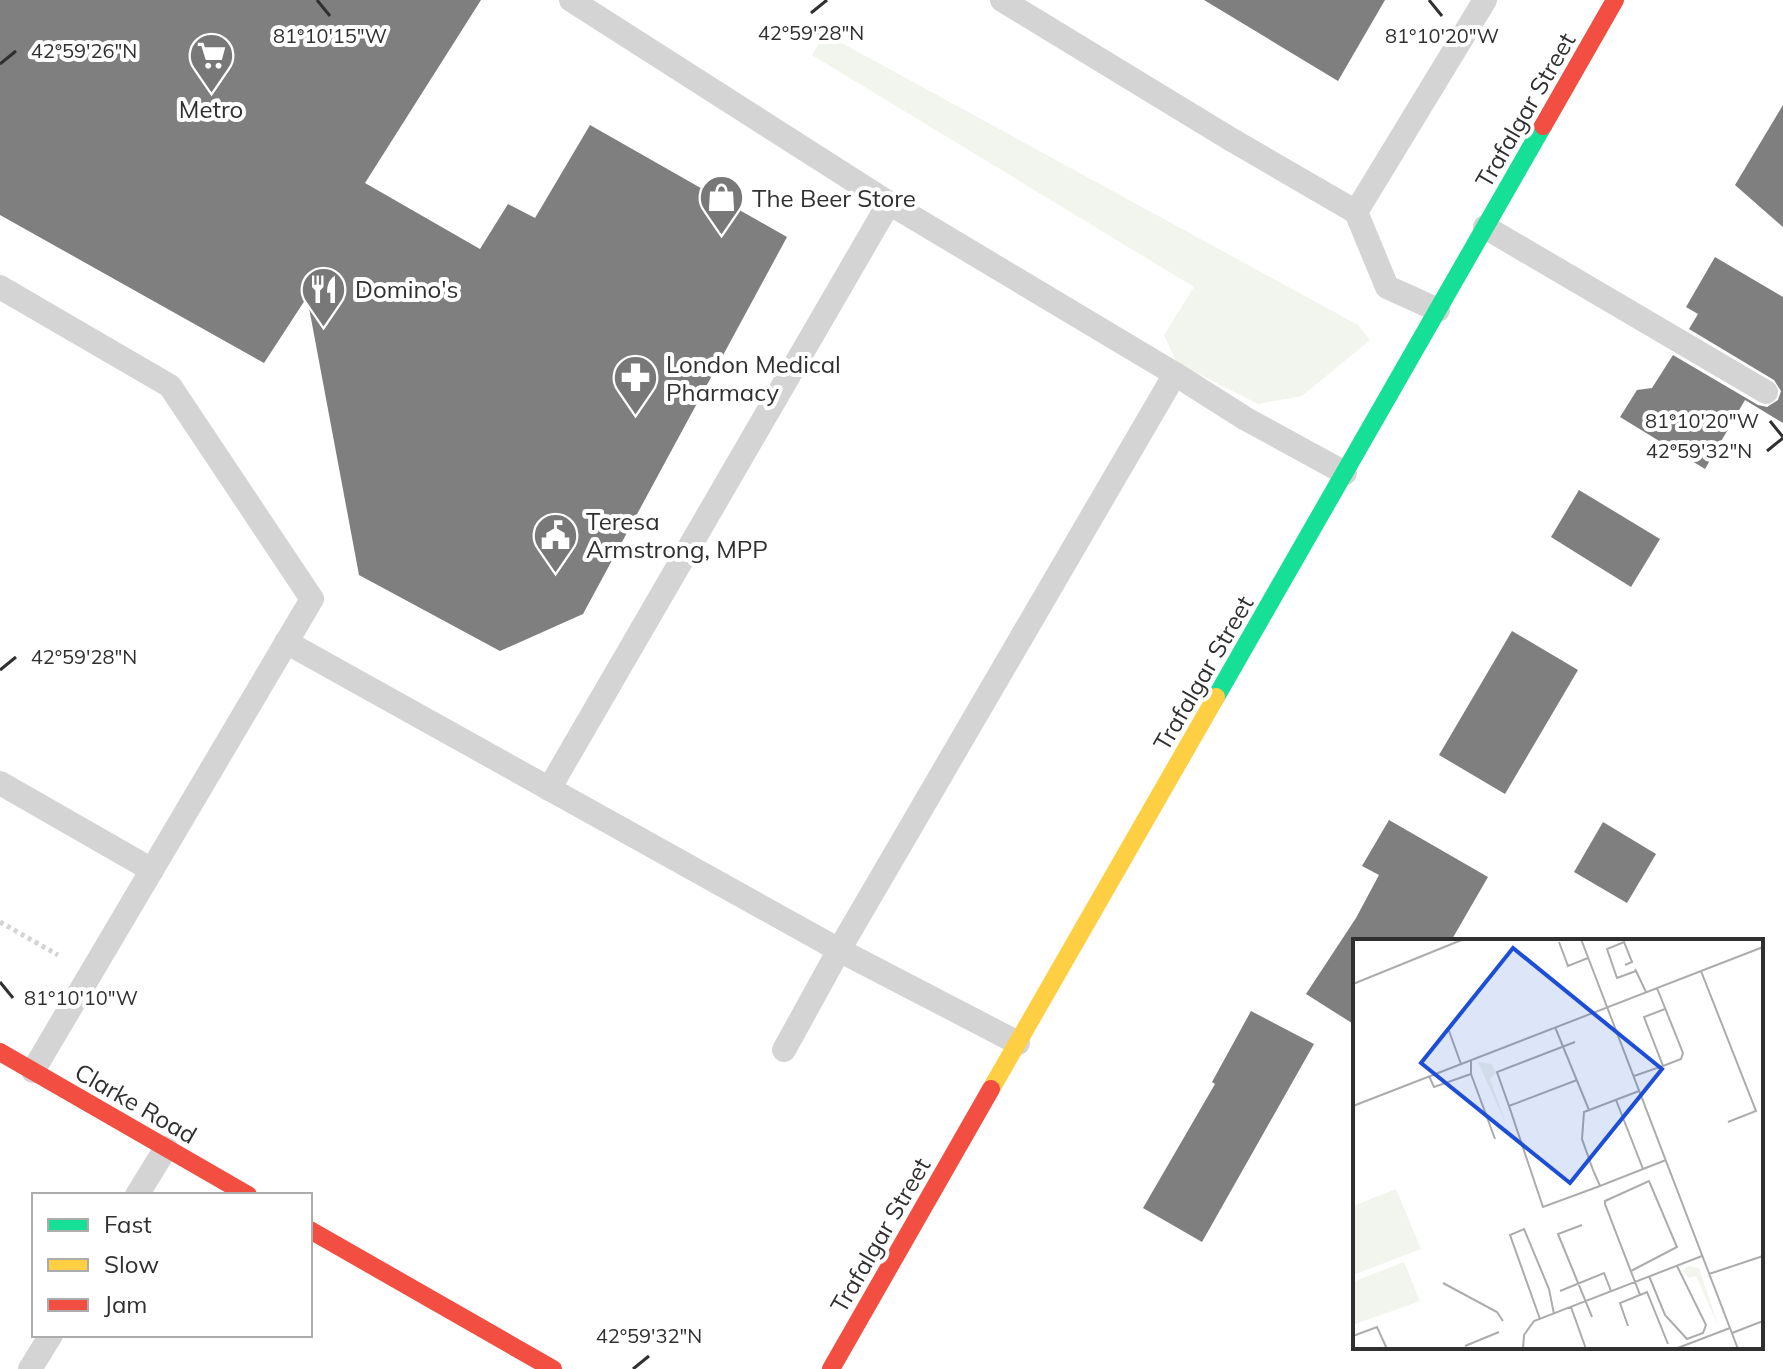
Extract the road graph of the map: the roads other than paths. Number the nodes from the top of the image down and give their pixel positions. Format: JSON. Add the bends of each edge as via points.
{"nodes":[{"id":1,"x":571,"y":0,"type":"edge"},
{"id":2,"x":1002,"y":0,"type":"edge"},
{"id":3,"x":1485,"y":0,"type":"edge"},
{"id":4,"x":1615,"y":0,"type":"edge"},
{"id":5,"x":889,"y":203,"type":"junction"},
{"id":6,"x":1356,"y":212,"type":"junction"},
{"id":7,"x":1485,"y":227,"type":"junction"},
{"id":8,"x":0,"y":287,"type":"edge"},
{"id":9,"x":1438,"y":310,"type":"junction"},
{"id":10,"x":1175,"y":374,"type":"junction"},
{"id":11,"x":1766,"y":392,"type":"dead end"},
{"id":12,"x":1345,"y":473,"type":"junction"},
{"id":13,"x":286,"y":642,"type":"junction"},
{"id":14,"x":0,"y":783,"type":"edge"},
{"id":15,"x":549,"y":789,"type":"junction"},
{"id":16,"x":152,"y":870,"type":"junction"},
{"id":17,"x":839,"y":950,"type":"junction"},
{"id":18,"x":1018,"y":1043,"type":"junction"},
{"id":19,"x":784,"y":1050,"type":"dead end"},
{"id":20,"x":0,"y":1052,"type":"edge"},
{"id":21,"x":33,"y":1071,"type":"junction"},
{"id":22,"x":166,"y":1148,"type":"junction"},
{"id":23,"x":138,"y":1193,"type":"edge"},
{"id":24,"x":245,"y":1193,"type":"edge"},
{"id":25,"x":312,"y":1231,"type":"edge"},
{"id":26,"x":50,"y":1337,"type":"edge"},
{"id":27,"x":30,"y":1369,"type":"edge"},
{"id":28,"x":553,"y":1369,"type":"edge"},
{"id":29,"x":831,"y":1369,"type":"edge"}],
"edges":[{"from":1,"to":5,"type":"lane"},
{"from":2,"to":6,"type":"lane"},
{"from":3,"to":6,"type":"lane"},
{"from":4,"to":7,"type":"main road","name":"Trafalgar Street"},
{"from":5,"to":10,"type":"lane"},
{"from":5,"to":15,"type":"lane"},
{"from":6,"to":9,"type":"lane","via":[[1387,287]]},
{"from":7,"to":9,"type":"main road","name":"Trafalgar Street"},
{"from":7,"to":11,"type":"lane"},
{"from":8,"to":13,"type":"lane","via":[[170,386],[312,599]]},
{"from":9,"to":12,"type":"main road","name":"Trafalgar Street"},
{"from":10,"to":12,"type":"lane"},
{"from":10,"to":17,"type":"lane"},
{"from":12,"to":18,"type":"main road","name":"Trafalgar Street"},
{"from":13,"to":15,"type":"lane"},
{"from":13,"to":16,"type":"lane"},
{"from":14,"to":16,"type":"lane"},
{"from":15,"to":17,"type":"lane"},
{"from":16,"to":21,"type":"lane"},
{"from":17,"to":18,"type":"lane"},
{"from":17,"to":19,"type":"lane"},
{"from":18,"to":29,"type":"main road","name":"Trafalgar Street"},
{"from":20,"to":21,"type":"main road","name":"Clarke Road"},
{"from":21,"to":22,"type":"main road","name":"Clarke Road"},
{"from":22,"to":23,"type":"lane"},
{"from":22,"to":24,"type":"main road","name":"Clarke Road"},
{"from":25,"to":28,"type":"main road"},
{"from":26,"to":27,"type":"lane"}]}
